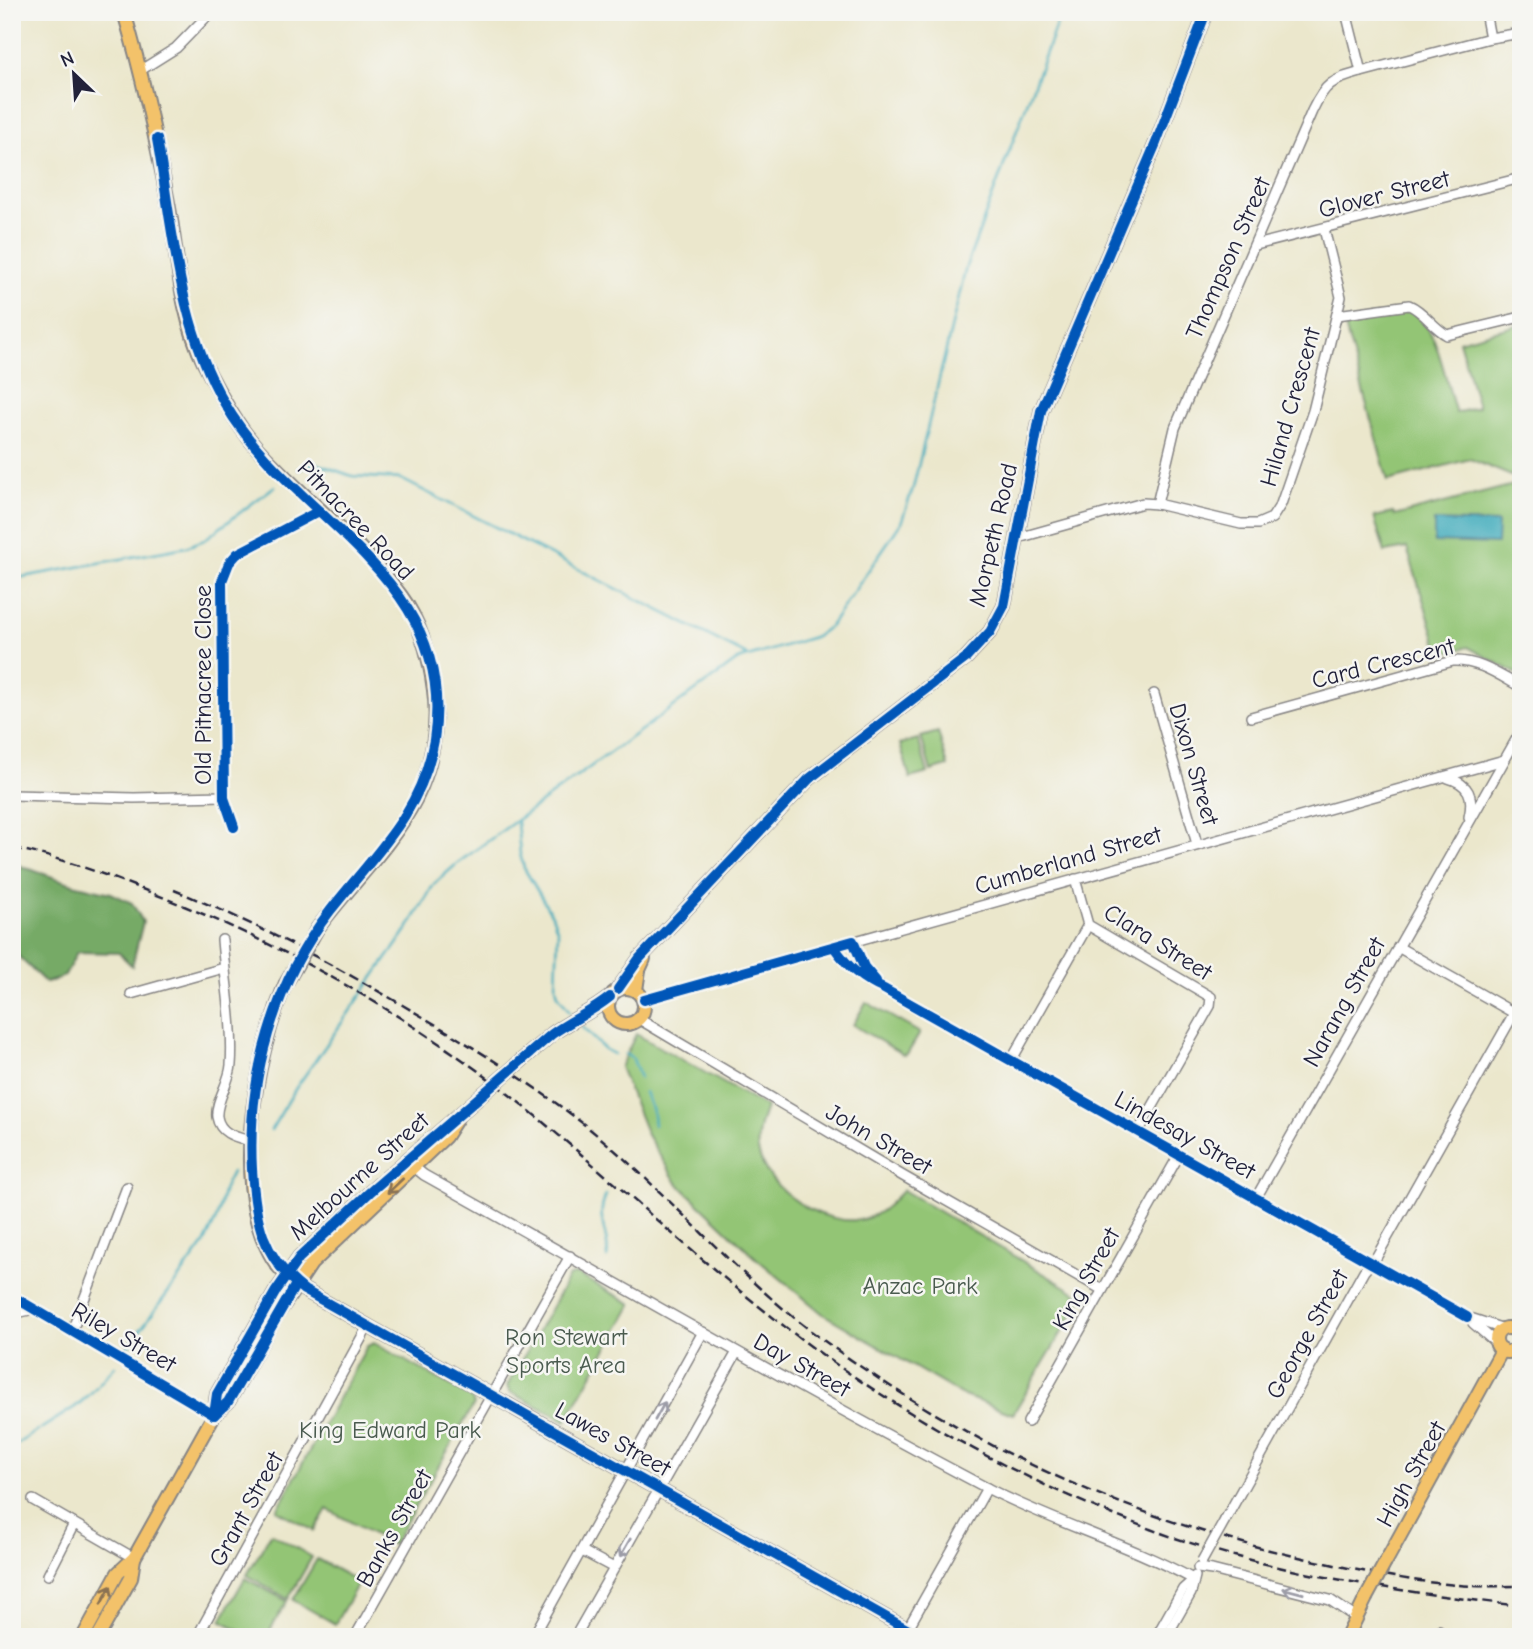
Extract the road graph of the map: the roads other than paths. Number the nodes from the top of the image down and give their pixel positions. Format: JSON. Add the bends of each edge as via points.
{"nodes":[{"id":1,"x":124,"y":12,"type":"edge"},
{"id":2,"x":211,"y":12,"type":"edge"},
{"id":3,"x":1206,"y":12,"type":"edge"},
{"id":4,"x":1346,"y":12,"type":"edge"},
{"id":5,"x":1485,"y":12,"type":"edge"},
{"id":6,"x":1521,"y":33,"type":"edge"},
{"id":7,"x":1490,"y":38,"type":"junction"},
{"id":8,"x":141,"y":70,"type":"junction"},
{"id":9,"x":1360,"y":72,"type":"junction"},
{"id":10,"x":1521,"y":178,"type":"edge"},
{"id":11,"x":1324,"y":229,"type":"junction"},
{"id":12,"x":1256,"y":245,"type":"junction"},
{"id":13,"x":1337,"y":315,"type":"junction"},
{"id":14,"x":1521,"y":317,"type":"edge"},
{"id":15,"x":1157,"y":504,"type":"junction"},
{"id":16,"x":319,"y":511,"type":"junction"},
{"id":17,"x":1018,"y":538,"type":"junction"},
{"id":18,"x":1521,"y":687,"type":"edge"},
{"id":19,"x":1154,"y":694,"type":"dead end"},
{"id":20,"x":1251,"y":717,"type":"dead end"},
{"id":21,"x":1521,"y":731,"type":"edge"},
{"id":22,"x":1504,"y":760,"type":"junction"},
{"id":23,"x":1447,"y":777,"type":"junction"},
{"id":24,"x":12,"y":795,"type":"edge"},
{"id":25,"x":224,"y":796,"type":"junction"},
{"id":26,"x":1467,"y":826,"type":"junction"},
{"id":27,"x":234,"y":827,"type":"dead end"},
{"id":28,"x":1196,"y":844,"type":"junction"},
{"id":29,"x":1075,"y":879,"type":"junction"},
{"id":30,"x":1088,"y":925,"type":"junction"},
{"id":31,"x":222,"y":940,"type":"dead end"},
{"id":32,"x":853,"y":941,"type":"junction"},
{"id":33,"x":834,"y":947,"type":"junction"},
{"id":34,"x":1398,"y":947,"type":"junction"},
{"id":35,"x":649,"y":949,"type":"junction"},
{"id":36,"x":224,"y":968,"type":"junction"},
{"id":37,"x":884,"y":989,"type":"junction"},
{"id":38,"x":614,"y":993,"type":"junction"},
{"id":39,"x":131,"y":994,"type":"dead end"},
{"id":40,"x":640,"y":995,"type":"junction"},
{"id":41,"x":1521,"y":1001,"type":"edge"},
{"id":42,"x":1517,"y":1015,"type":"edge"},
{"id":43,"x":584,"y":1016,"type":"junction"},
{"id":44,"x":639,"y":1019,"type":"junction"},
{"id":45,"x":616,"y":1022,"type":"junction"},
{"id":46,"x":1012,"y":1061,"type":"junction"},
{"id":47,"x":1138,"y":1132,"type":"junction"},
{"id":48,"x":250,"y":1141,"type":"junction"},
{"id":49,"x":1179,"y":1155,"type":"junction"},
{"id":50,"x":410,"y":1164,"type":"junction"},
{"id":51,"x":127,"y":1187,"type":"dead end"},
{"id":52,"x":1256,"y":1198,"type":"junction"},
{"id":53,"x":570,"y":1256,"type":"junction"},
{"id":54,"x":1370,"y":1263,"type":"junction"},
{"id":55,"x":291,"y":1279,"type":"junction"},
{"id":56,"x":1101,"y":1289,"type":"junction"},
{"id":57,"x":12,"y":1296,"type":"edge"},
{"id":58,"x":34,"y":1309,"type":"junction"},
{"id":59,"x":12,"y":1314,"type":"edge"},
{"id":60,"x":1466,"y":1317,"type":"junction"},
{"id":61,"x":1513,"y":1325,"type":"edge"},
{"id":62,"x":368,"y":1326,"type":"junction"},
{"id":63,"x":72,"y":1331,"type":"junction"},
{"id":64,"x":703,"y":1332,"type":"junction"},
{"id":65,"x":1520,"y":1346,"type":"edge"},
{"id":66,"x":1499,"y":1347,"type":"junction"},
{"id":67,"x":737,"y":1352,"type":"junction"},
{"id":68,"x":491,"y":1395,"type":"junction"},
{"id":69,"x":214,"y":1415,"type":"junction"},
{"id":70,"x":1028,"y":1422,"type":"dead end"},
{"id":71,"x":627,"y":1471,"type":"junction"},
{"id":72,"x":987,"y":1488,"type":"junction"},
{"id":73,"x":659,"y":1489,"type":"junction"},
{"id":74,"x":33,"y":1500,"type":"dead end"},
{"id":75,"x":74,"y":1524,"type":"junction"},
{"id":76,"x":582,"y":1551,"type":"junction"},
{"id":77,"x":134,"y":1558,"type":"junction"},
{"id":78,"x":1200,"y":1564,"type":"junction"},
{"id":79,"x":614,"y":1568,"type":"junction"},
{"id":80,"x":48,"y":1575,"type":"dead end"},
{"id":81,"x":1193,"y":1579,"type":"junction"},
{"id":82,"x":1355,"y":1617,"type":"junction"},
{"id":83,"x":12,"y":1631,"type":"edge"},
{"id":84,"x":905,"y":1633,"type":"edge"},
{"id":85,"x":22,"y":1637,"type":"edge"},
{"id":86,"x":83,"y":1637,"type":"edge"},
{"id":87,"x":98,"y":1637,"type":"edge"},
{"id":88,"x":197,"y":1637,"type":"edge"},
{"id":89,"x":355,"y":1637,"type":"edge"},
{"id":90,"x":533,"y":1637,"type":"edge"},
{"id":91,"x":575,"y":1637,"type":"edge"},
{"id":92,"x":921,"y":1637,"type":"edge"},
{"id":93,"x":1156,"y":1637,"type":"edge"},
{"id":94,"x":1166,"y":1637,"type":"edge"},
{"id":95,"x":1339,"y":1637,"type":"edge"},
{"id":96,"x":1347,"y":1637,"type":"edge"}],
"edges":[{"from":1,"to":8,"type":"main road","name":"Pitnacree Road"},
{"from":2,"to":8,"type":"street","via":[[176,48]]},
{"from":3,"to":17,"type":"main road","name":"Morpeth Road","via":[[1156,143],[1041,411]]},
{"from":4,"to":9,"type":"street"},
{"from":5,"to":7,"type":"street"},
{"from":6,"to":7,"type":"street","name":"Thompson Street"},
{"from":7,"to":9,"type":"street","name":"Thompson Street"},
{"from":8,"to":16,"type":"main road","name":"Pitnacree Road","via":[[189,321],[202,360],[225,405],[257,447]]},
{"from":9,"to":12,"type":"street","name":"Thompson Street","via":[[1340,77],[1322,91]]},
{"from":10,"to":11,"type":"street","name":"Glover Street"},
{"from":11,"to":12,"type":"street","name":"Glover Street"},
{"from":11,"to":13,"type":"street","name":"Hiland Crescent","via":[[1340,297]]},
{"from":12,"to":15,"type":"street","name":"Thompson Street","via":[[1175,428]]},
{"from":13,"to":14,"type":"street","via":[[1409,304],[1447,335]]},
{"from":13,"to":15,"type":"street","name":"Hiland Crescent","via":[[1297,465],[1272,518],[1241,524]]},
{"from":15,"to":17,"type":"street","via":[[1143,503]]},
{"from":16,"to":25,"type":"street","name":"Old Pitnacree Close","via":[[237,555],[225,572]]},
{"from":16,"to":48,"type":"main road","name":"Pitnacree Road","bridge":true,"via":[[379,569],[403,598],[420,631],[436,704],[434,739],[416,798],[397,831],[317,929],[285,985],[253,1097]]},
{"from":17,"to":35,"type":"main road","name":"Morpeth Road","via":[[1004,606],[990,632],[966,658],[809,779]]},
{"from":18,"to":20,"type":"street","name":"Card Crescent","via":[[1481,665],[1454,661]]},
{"from":19,"to":28,"type":"street","name":"Dixon Street"},
{"from":21,"to":22,"type":"street","name":"Narang Street"},
{"from":22,"to":23,"type":"street","name":"Cumberland Street"},
{"from":22,"to":26,"type":"street","name":"Narang Street"},
{"from":23,"to":26,"type":"street","name":"Narang Street","via":[[1470,794]]},
{"from":23,"to":28,"type":"street","name":"Cumberland Street"},
{"from":24,"to":25,"type":"street"},
{"from":25,"to":27,"type":"street","name":"Old Pitnacree Close"},
{"from":26,"to":34,"type":"street","name":"Narang Street"},
{"from":28,"to":29,"type":"street","name":"Cumberland Street"},
{"from":29,"to":30,"type":"street","name":"Clara Street"},
{"from":29,"to":32,"type":"street","name":"Cumberland Street"},
{"from":30,"to":46,"type":"street"},
{"from":30,"to":47,"type":"street","name":"Clara Street","via":[[1211,997]]},
{"from":31,"to":36,"type":"street"},
{"from":32,"to":33,"type":"street","name":"Cumberland Street"},
{"from":32,"to":37,"type":"street","name":"Lindesay Street","via":[[864,967]]},
{"from":33,"to":37,"type":"street","name":"Lindesay Street","via":[[856,974]]},
{"from":33,"to":40,"type":"street","name":"Cumberland Street"},
{"from":34,"to":42,"type":"street"},
{"from":34,"to":52,"type":"street","name":"Narang Street"},
{"from":35,"to":38,"type":"main road","name":"Morpeth Road"},
{"from":35,"to":40,"type":"main road","name":"Morpeth Road","via":[[639,970]]},
{"from":36,"to":39,"type":"street"},
{"from":36,"to":48,"type":"street","via":[[232,1062],[217,1116],[232,1136]]},
{"from":37,"to":46,"type":"street","name":"Lindesay Street"},
{"from":38,"to":40,"type":"main road","via":[[627,988]]},
{"from":38,"to":43,"type":"main road","name":"Melbourne Street"},
{"from":38,"to":45,"type":"main road","via":[[608,1009]]},
{"from":40,"to":44,"type":"main road","via":[[644,1011]]},
{"from":41,"to":42,"type":"street","name":"George Street"},
{"from":42,"to":54,"type":"street","name":"George Street"},
{"from":43,"to":45,"type":"main road"},
{"from":43,"to":50,"type":"main road","name":"Melbourne Street","via":[[552,1034],[439,1131]]},
{"from":44,"to":45,"type":"main road","via":[[628,1024]]},
{"from":44,"to":56,"type":"street","name":"John Street"},
{"from":46,"to":47,"type":"street","name":"Lindesay Street"},
{"from":47,"to":49,"type":"street","name":"Lindesay Street"},
{"from":48,"to":55,"type":"main road","name":"Pitnacree Road","via":[[257,1217],[270,1253]]},
{"from":49,"to":52,"type":"street","name":"Lindesay Street"},
{"from":49,"to":56,"type":"street","name":"King Street"},
{"from":50,"to":53,"type":"street","name":"Day Street"},
{"from":50,"to":55,"type":"main road","name":"Melbourne Street","via":[[329,1228],[299,1258]]},
{"from":51,"to":63,"type":"street"},
{"from":52,"to":54,"type":"street","name":"Lindesay Street"},
{"from":53,"to":64,"type":"street","name":"Day Street"},
{"from":53,"to":68,"type":"street","name":"Banks Street"},
{"from":54,"to":60,"type":"street","name":"Lindesay Street"},
{"from":54,"to":78,"type":"street","name":"George Street","bridge":true},
{"from":55,"to":62,"type":"main road","name":"Lawes Street"},
{"from":55,"to":69,"type":"main road","name":"Melbourne Street","via":[[217,1394]]},
{"from":56,"to":70,"type":"street","name":"King Street"},
{"from":57,"to":58,"type":"street","name":"Riley Street"},
{"from":58,"to":59,"type":"street"},
{"from":58,"to":63,"type":"street","name":"Riley Street"},
{"from":60,"to":61,"type":"street","name":"Lindesay Street"},
{"from":60,"to":66,"type":"street","name":"Lindesay Street"},
{"from":61,"to":65,"type":"main road"},
{"from":61,"to":66,"type":"main road","via":[[1497,1334]]},
{"from":62,"to":68,"type":"main road","name":"Lawes Street"},
{"from":62,"to":88,"type":"street","name":"Grant Street"},
{"from":63,"to":69,"type":"street","name":"Riley Street"},
{"from":64,"to":67,"type":"street","name":"Day Street"},
{"from":71,"to":64,"type":"street","one_way":true},
{"from":65,"to":66,"type":"main road","via":[[1513,1351]]},
{"from":66,"to":82,"type":"main road","name":"High Street","bridge":true},
{"from":67,"to":72,"type":"street","name":"Day Street"},
{"from":67,"to":73,"type":"street"},
{"from":68,"to":71,"type":"main road","name":"Lawes Street"},
{"from":68,"to":89,"type":"street","name":"Banks Street"},
{"from":69,"to":77,"type":"main road","name":"Melbourne Street"},
{"from":71,"to":73,"type":"main road","name":"Lawes Street"},
{"from":71,"to":76,"type":"street"},
{"from":72,"to":81,"type":"street","name":"Day Street"},
{"from":72,"to":84,"type":"street"},
{"from":73,"to":79,"type":"street","one_way":true},
{"from":73,"to":84,"type":"main road","name":"Lawes Street"},
{"from":74,"to":75,"type":"street"},
{"from":75,"to":77,"type":"street"},
{"from":75,"to":80,"type":"street"},
{"from":76,"to":79,"type":"street"},
{"from":76,"to":90,"type":"street"},
{"from":86,"to":77,"type":"main road","name":"Melbourne Street","one_way":true,"via":[[118,1573]]},
{"from":77,"to":87,"type":"main road","name":"Melbourne Street","via":[[131,1578]]},
{"from":78,"to":81,"type":"street","name":"George Street"},
{"from":82,"to":78,"type":"street","one_way":true,"via":[[1330,1600]]},
{"from":79,"to":91,"type":"street"},
{"from":81,"to":93,"type":"street","name":"George Street"},
{"from":81,"to":94,"type":"street","name":"George Street","via":[[1191,1593]]},
{"from":82,"to":95,"type":"main road","name":"High Street"},
{"from":82,"to":96,"type":"main road","name":"High Street"},
{"from":83,"to":85,"type":"highway"},
{"from":84,"to":92,"type":"main road","name":"Lawes Street"}]}
